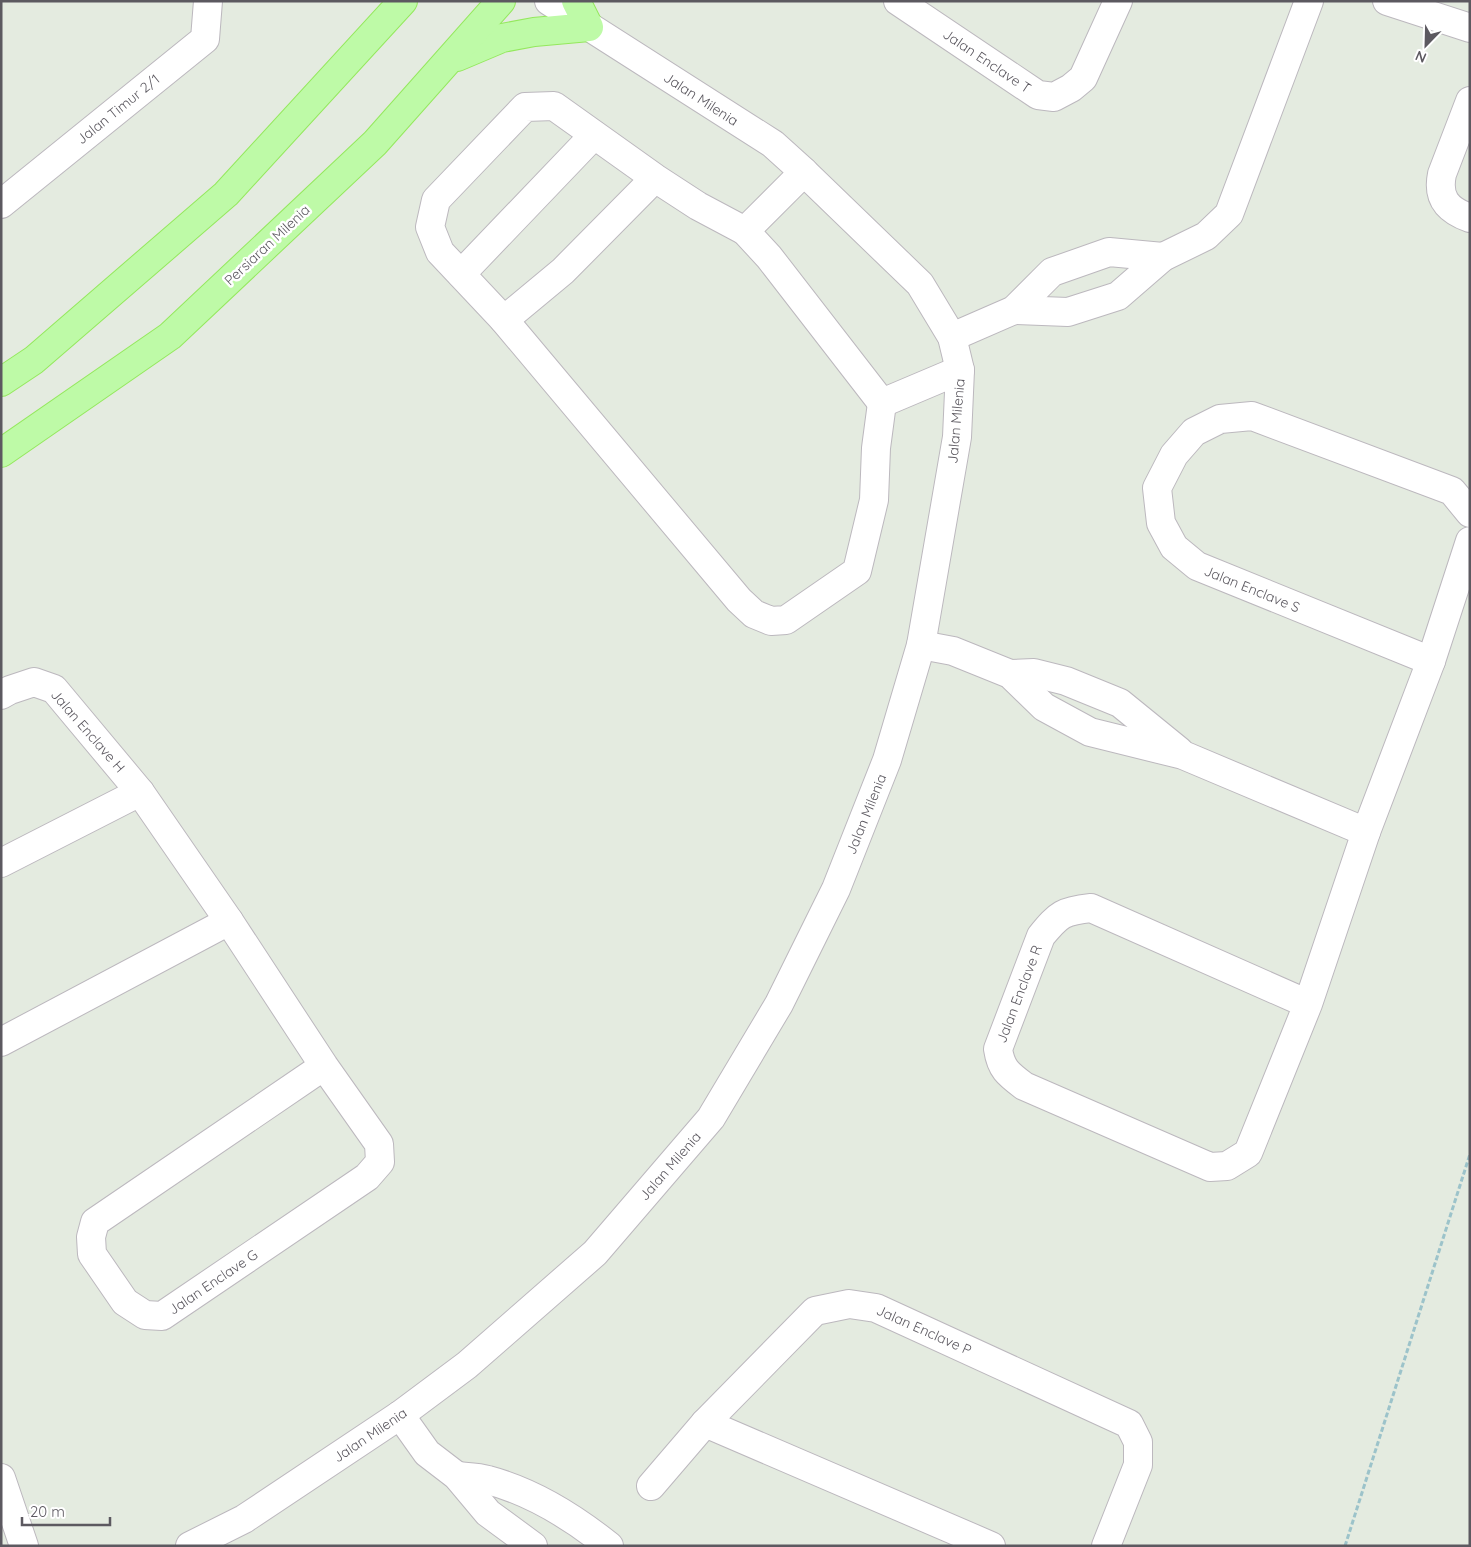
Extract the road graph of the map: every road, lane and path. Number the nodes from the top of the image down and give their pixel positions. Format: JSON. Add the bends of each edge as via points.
{"nodes":[{"id":1,"x":208,"y":1,"type":"edge"},
{"id":2,"x":403,"y":1,"type":"edge"},
{"id":3,"x":501,"y":1,"type":"edge"},
{"id":4,"x":549,"y":1,"type":"edge"},
{"id":5,"x":576,"y":1,"type":"edge"},
{"id":6,"x":898,"y":1,"type":"edge"},
{"id":7,"x":1118,"y":1,"type":"edge"},
{"id":8,"x":1309,"y":1,"type":"edge"},
{"id":9,"x":1387,"y":1,"type":"edge"},
{"id":10,"x":589,"y":27,"type":"junction"},
{"id":11,"x":1470,"y":28,"type":"edge"},
{"id":12,"x":449,"y":60,"type":"junction"},
{"id":13,"x":1470,"y":101,"type":"edge"},
{"id":14,"x":594,"y":135,"type":"junction"},
{"id":15,"x":804,"y":172,"type":"junction"},
{"id":16,"x":655,"y":178,"type":"junction"},
{"id":17,"x":1,"y":204,"type":"edge"},
{"id":18,"x":1470,"y":218,"type":"edge"},
{"id":19,"x":745,"y":231,"type":"junction"},
{"id":20,"x":1163,"y":257,"type":"junction"},
{"id":21,"x":461,"y":274,"type":"junction"},
{"id":22,"x":1014,"y":310,"type":"junction"},
{"id":23,"x":504,"y":320,"type":"junction"},
{"id":24,"x":952,"y":337,"type":"junction"},
{"id":25,"x":960,"y":370,"type":"junction"},
{"id":26,"x":1,"y":382,"type":"edge"},
{"id":27,"x":882,"y":403,"type":"junction"},
{"id":28,"x":1,"y":453,"type":"edge"},
{"id":29,"x":1470,"y":512,"type":"edge"},
{"id":30,"x":1470,"y":541,"type":"edge"},
{"id":31,"x":920,"y":645,"type":"junction"},
{"id":32,"x":1431,"y":661,"type":"junction"},
{"id":33,"x":1010,"y":674,"type":"junction"},
{"id":34,"x":1,"y":695,"type":"edge"},
{"id":35,"x":1184,"y":755,"type":"junction"},
{"id":36,"x":140,"y":792,"type":"junction"},
{"id":37,"x":1366,"y":832,"type":"junction"},
{"id":38,"x":1,"y":862,"type":"edge"},
{"id":39,"x":229,"y":921,"type":"junction"},
{"id":40,"x":1308,"y":1004,"type":"junction"},
{"id":41,"x":1,"y":1042,"type":"edge"},
{"id":42,"x":324,"y":1066,"type":"junction"},
{"id":43,"x":1470,"y":1154,"type":"edge"},
{"id":44,"x":400,"y":1416,"type":"junction"},
{"id":45,"x":705,"y":1424,"type":"junction"},
{"id":46,"x":457,"y":1476,"type":"junction"},
{"id":47,"x":1,"y":1478,"type":"edge"},
{"id":48,"x":652,"y":1486,"type":"dead end"},
{"id":49,"x":1,"y":1527,"type":"edge"},
{"id":50,"x":987,"y":1545,"type":"edge"},
{"id":51,"x":14,"y":1546,"type":"edge"},
{"id":52,"x":24,"y":1546,"type":"edge"},
{"id":53,"x":190,"y":1546,"type":"edge"},
{"id":54,"x":533,"y":1546,"type":"edge"},
{"id":55,"x":609,"y":1546,"type":"edge"},
{"id":56,"x":1106,"y":1546,"type":"edge"},
{"id":57,"x":1345,"y":1546,"type":"edge"}],
"edges":[{"from":1,"to":17,"type":"street","name":"Jalan Timur 2/1","via":[[206,38]]},
{"from":2,"to":26,"type":"main road","via":[[226,194],[34,360]]},
{"from":3,"to":12,"type":"main road","name":"Persiaran Milenia"},
{"from":4,"to":10,"type":"street","name":"Jalan Milenia"},
{"from":5,"to":10,"type":"main road"},
{"from":6,"to":7,"type":"street","name":"Jalan Enclave T","via":[[1038,95],[1054,97],[1083,78]]},
{"from":8,"to":20,"type":"street","via":[[1229,214],[1206,236]]},
{"from":9,"to":11,"type":"street"},
{"from":10,"to":12,"type":"main road","via":[[502,38]]},
{"from":10,"to":15,"type":"street","name":"Jalan Milenia","via":[[773,144]]},
{"from":12,"to":28,"type":"main road","name":"Persiaran Milenia","via":[[375,144],[170,336]]},
{"from":13,"to":18,"type":"street","via":[[1440,185],[1441,195],[1448,205]]},
{"from":14,"to":16,"type":"street"},
{"from":14,"to":21,"type":"street"},
{"from":14,"to":21,"type":"street","via":[[554,106],[525,107],[436,200],[430,227],[440,252]]},
{"from":15,"to":19,"type":"street"},
{"from":15,"to":24,"type":"street","name":"Jalan Milenia","via":[[920,284]]},
{"from":16,"to":19,"type":"street"},
{"from":16,"to":23,"type":"street","via":[[563,271]]},
{"from":19,"to":27,"type":"street","via":[[769,257]]},
{"from":20,"to":22,"type":"street","via":[[1118,296],[1068,312]]},
{"from":20,"to":22,"type":"street","via":[[1109,252],[1080,261],[1052,272]]},
{"from":21,"to":23,"type":"street"},
{"from":22,"to":24,"type":"street"},
{"from":23,"to":27,"type":"street","via":[[739,600],[754,614],[772,620],[786,620],[857,571],[874,500]]},
{"from":24,"to":25,"type":"street","name":"Jalan Milenia"},
{"from":25,"to":27,"type":"street"},
{"from":25,"to":31,"type":"street","name":"Jalan Milenia","via":[[957,437]]},
{"from":29,"to":32,"type":"street","name":"Jalan Enclave S","via":[[1452,491],[1252,416],[1220,418],[1194,432],[1174,455],[1157,488],[1161,523],[1174,548],[1197,566]]},
{"from":30,"to":32,"type":"street"},
{"from":31,"to":33,"type":"street","via":[[953,651]]},
{"from":31,"to":44,"type":"street","name":"Jalan Milenia","via":[[887,760],[836,889],[779,1004],[711,1118],[595,1253],[467,1365]]},
{"from":32,"to":37,"type":"street"},
{"from":33,"to":35,"type":"street","via":[[1044,707],[1090,732]]},
{"from":33,"to":35,"type":"street","via":[[1034,673],[1120,703]]},
{"from":34,"to":36,"type":"street","name":"Jalan Enclave H","via":[[34,682],[54,689]]},
{"from":35,"to":37,"type":"street"},
{"from":36,"to":38,"type":"street"},
{"from":36,"to":39,"type":"street","name":"Jalan Enclave H"},
{"from":37,"to":40,"type":"street","name":"Jalan Enclave R"},
{"from":39,"to":41,"type":"street"},
{"from":39,"to":42,"type":"street","name":"Jalan Enclave G"},
{"from":40,"to":40,"type":"street","name":"Jalan Enclave R","via":[[1091,908],[1069,910],[1053,921],[1041,936],[998,1049],[1000,1063],[1008,1075],[1024,1086],[1210,1167],[1227,1166],[1248,1153]]},
{"from":42,"to":42,"type":"street","name":"Jalan Enclave G","via":[[95,1222],[91,1237],[92,1254],[126,1302],[145,1315],[162,1316],[367,1177],[380,1162],[379,1144]]},
{"from":43,"to":57,"type":"path"},
{"from":44,"to":46,"type":"street","via":[[427,1453]]},
{"from":44,"to":53,"type":"street","name":"Jalan Milenia","via":[[244,1519]]},
{"from":45,"to":48,"type":"street","name":"Jalan Enclave P"},
{"from":45,"to":50,"type":"street"},
{"from":45,"to":56,"type":"street","name":"Jalan Enclave P","via":[[814,1311],[849,1304],[876,1308],[1129,1424],[1138,1442],[1138,1465]]},
{"from":46,"to":54,"type":"street","via":[[488,1513]]},
{"from":46,"to":55,"type":"street","via":[[486,1479],[549,1504],[582,1524]]},
{"from":47,"to":52,"type":"street"},
{"from":49,"to":51,"type":"street"}]}
